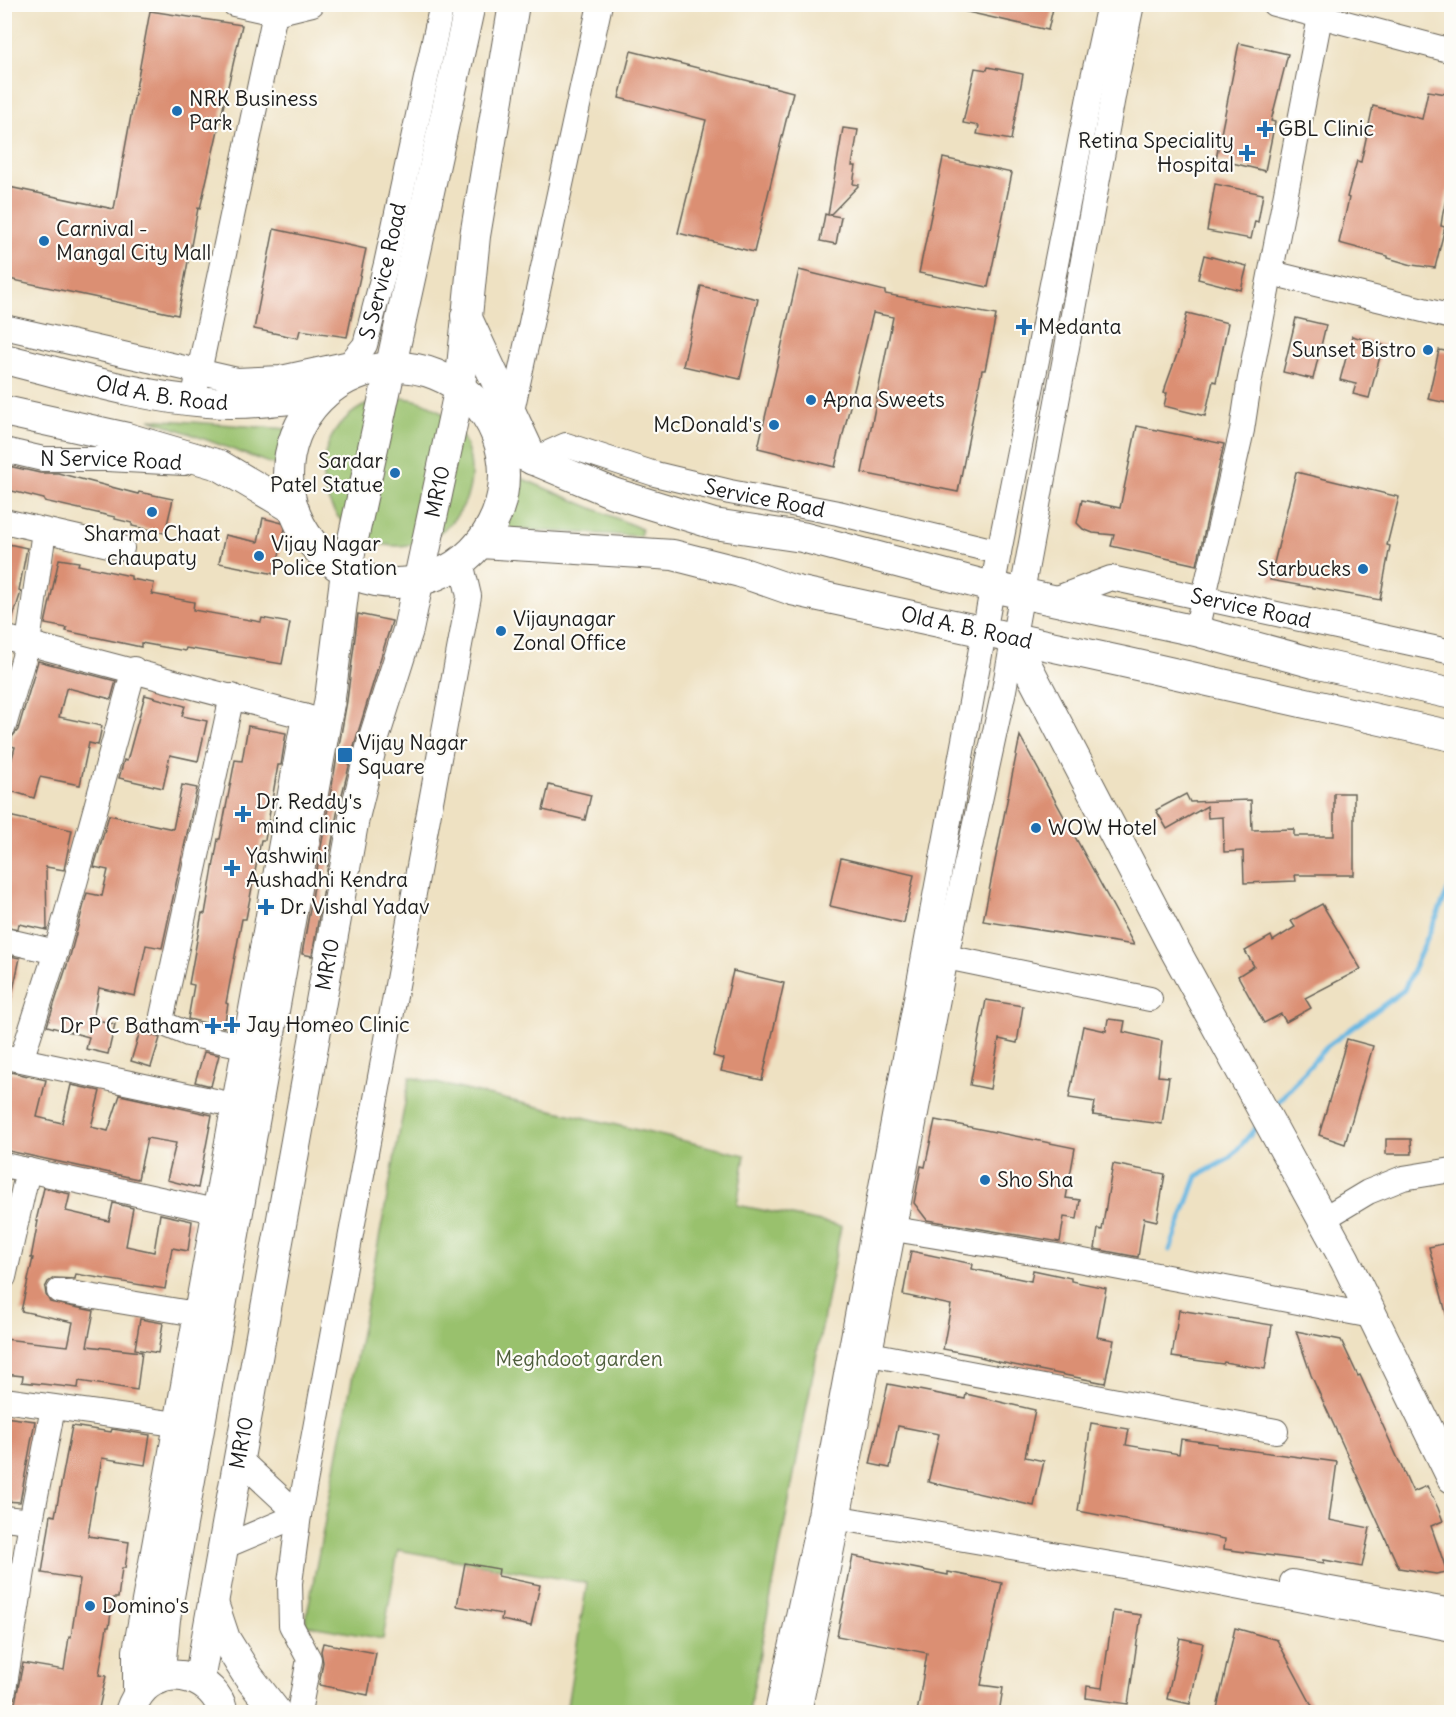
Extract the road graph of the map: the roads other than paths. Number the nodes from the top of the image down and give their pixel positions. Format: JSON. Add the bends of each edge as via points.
{"nodes":[{"id":1,"x":234,"y":4,"type":"edge"},
{"id":2,"x":312,"y":4,"type":"edge"},
{"id":3,"x":442,"y":4,"type":"edge"},
{"id":4,"x":470,"y":4,"type":"edge"},
{"id":5,"x":514,"y":4,"type":"edge"},
{"id":6,"x":600,"y":4,"type":"edge"},
{"id":7,"x":1109,"y":4,"type":"edge"},
{"id":8,"x":1132,"y":4,"type":"edge"},
{"id":9,"x":1274,"y":4,"type":"edge"},
{"id":10,"x":275,"y":13,"type":"junction"},
{"id":11,"x":1320,"y":17,"type":"junction"},
{"id":12,"x":1452,"y":51,"type":"edge"},
{"id":13,"x":1270,"y":273,"type":"junction"},
{"id":14,"x":466,"y":316,"type":"junction"},
{"id":15,"x":1452,"y":317,"type":"edge"},
{"id":16,"x":4,"y":327,"type":"edge"},
{"id":17,"x":4,"y":359,"type":"edge"},
{"id":18,"x":391,"y":367,"type":"junction"},
{"id":19,"x":196,"y":386,"type":"junction"},
{"id":20,"x":460,"y":387,"type":"junction"},
{"id":21,"x":323,"y":395,"type":"junction"},
{"id":22,"x":4,"y":411,"type":"edge"},
{"id":23,"x":512,"y":411,"type":"junction"},
{"id":24,"x":501,"y":446,"type":"junction"},
{"id":25,"x":4,"y":450,"type":"edge"},
{"id":26,"x":533,"y":460,"type":"junction"},
{"id":27,"x":219,"y":465,"type":"junction"},
{"id":28,"x":294,"y":509,"type":"junction"},
{"id":29,"x":4,"y":521,"type":"edge"},
{"id":30,"x":44,"y":531,"type":"junction"},
{"id":31,"x":122,"y":548,"type":"dead end"},
{"id":32,"x":471,"y":552,"type":"junction"},
{"id":33,"x":999,"y":552,"type":"junction"},
{"id":34,"x":346,"y":571,"type":"junction"},
{"id":35,"x":418,"y":582,"type":"junction"},
{"id":36,"x":992,"y":587,"type":"junction"},
{"id":37,"x":1022,"y":594,"type":"junction"},
{"id":38,"x":1205,"y":597,"type":"junction"},
{"id":39,"x":1052,"y":600,"type":"junction"},
{"id":40,"x":984,"y":631,"type":"junction"},
{"id":41,"x":1196,"y":632,"type":"junction"},
{"id":42,"x":4,"y":636,"type":"edge"},
{"id":43,"x":1013,"y":639,"type":"junction"},
{"id":44,"x":28,"y":643,"type":"junction"},
{"id":45,"x":1452,"y":652,"type":"edge"},
{"id":46,"x":134,"y":669,"type":"junction"},
{"id":47,"x":1452,"y":694,"type":"edge"},
{"id":48,"x":232,"y":696,"type":"junction"},
{"id":49,"x":315,"y":719,"type":"junction"},
{"id":50,"x":4,"y":726,"type":"edge"},
{"id":51,"x":1452,"y":736,"type":"edge"},
{"id":52,"x":4,"y":940,"type":"edge"},
{"id":53,"x":56,"y":952,"type":"junction"},
{"id":54,"x":946,"y":957,"type":"junction"},
{"id":55,"x":1150,"y":999,"type":"dead end"},
{"id":56,"x":244,"y":1046,"type":"junction"},
{"id":57,"x":13,"y":1058,"type":"edge"},
{"id":58,"x":234,"y":1105,"type":"junction"},
{"id":59,"x":4,"y":1165,"type":"edge"},
{"id":60,"x":28,"y":1170,"type":"junction"},
{"id":61,"x":1452,"y":1170,"type":"edge"},
{"id":62,"x":215,"y":1211,"type":"junction"},
{"id":63,"x":1323,"y":1218,"type":"junction"},
{"id":64,"x":894,"y":1229,"type":"junction"},
{"id":65,"x":4,"y":1277,"type":"edge"},
{"id":66,"x":59,"y":1291,"type":"dead end"},
{"id":67,"x":196,"y":1314,"type":"junction"},
{"id":68,"x":1372,"y":1316,"type":"junction"},
{"id":69,"x":870,"y":1354,"type":"junction"},
{"id":70,"x":4,"y":1400,"type":"edge"},
{"id":71,"x":53,"y":1408,"type":"junction"},
{"id":72,"x":176,"y":1424,"type":"junction"},
{"id":73,"x":1276,"y":1431,"type":"dead end"},
{"id":74,"x":239,"y":1459,"type":"junction"},
{"id":75,"x":1452,"y":1478,"type":"edge"},
{"id":76,"x":831,"y":1509,"type":"junction"},
{"id":77,"x":299,"y":1515,"type":"junction"},
{"id":78,"x":4,"y":1518,"type":"edge"},
{"id":79,"x":31,"y":1521,"type":"junction"},
{"id":80,"x":223,"y":1546,"type":"junction"},
{"id":81,"x":212,"y":1600,"type":"junction"},
{"id":82,"x":1356,"y":1602,"type":"junction"},
{"id":83,"x":1452,"y":1611,"type":"edge"},
{"id":84,"x":1452,"y":1629,"type":"edge"},
{"id":85,"x":159,"y":1678,"type":"junction"},
{"id":86,"x":199,"y":1681,"type":"junction"},
{"id":87,"x":4,"y":1690,"type":"edge"},
{"id":88,"x":132,"y":1706,"type":"edge"},
{"id":89,"x":225,"y":1711,"type":"edge"},
{"id":90,"x":276,"y":1713,"type":"edge"},
{"id":91,"x":299,"y":1713,"type":"edge"},
{"id":92,"x":777,"y":1713,"type":"edge"},
{"id":93,"x":799,"y":1713,"type":"edge"}],
"edges":[{"from":1,"to":10,"type":"street"},
{"from":2,"to":10,"type":"street"},
{"from":3,"to":19,"type":"street","name":"S Service Road","via":[[365,345],[350,363],[281,378]]},
{"from":4,"to":18,"type":"main road"},
{"from":5,"to":14,"type":"main road","name":"MR10","via":[[475,236]]},
{"from":6,"to":23,"type":"street"},
{"from":7,"to":33,"type":"street"},
{"from":8,"to":37,"type":"street"},
{"from":9,"to":11,"type":"street"},
{"from":10,"to":19,"type":"street"},
{"from":11,"to":12,"type":"street"},
{"from":11,"to":13,"type":"street"},
{"from":13,"to":15,"type":"street"},
{"from":13,"to":38,"type":"street","via":[[1242,430]]},
{"from":14,"to":20,"type":"main road","name":"MR10"},
{"from":14,"to":23,"type":"main road"},
{"from":16,"to":19,"type":"street","name":"S Service Road"},
{"from":17,"to":19,"type":"main road","name":"Old A. B. Road","via":[[141,393]]},
{"from":18,"to":20,"type":"main road","via":[[422,369]]},
{"from":18,"to":21,"type":"main road","via":[[349,377]]},
{"from":18,"to":34,"type":"main road"},
{"from":19,"to":21,"type":"main road","name":"Old A. B. Road","via":[[208,402]]},
{"from":20,"to":24,"type":"main road","via":[[491,423]]},
{"from":20,"to":35,"type":"main road","name":"MR10"},
{"from":21,"to":28,"type":"main road","via":[[295,436],[289,462]]},
{"from":22,"to":27,"type":"main road","via":[[127,438]]},
{"from":23,"to":26,"type":"main road"},
{"from":24,"to":26,"type":"main road"},
{"from":24,"to":32,"type":"main road","via":[[502,498],[496,516]]},
{"from":25,"to":27,"type":"street","name":"N Service Road","via":[[43,459]]},
{"from":26,"to":33,"type":"street","name":"Service Road","via":[[566,446],[655,474]]},
{"from":26,"to":36,"type":"main road","via":[[613,493],[714,524],[802,537]]},
{"from":27,"to":28,"type":"main road"},
{"from":28,"to":34,"type":"main road","via":[[306,534],[323,555]]},
{"from":29,"to":30,"type":"street"},
{"from":30,"to":31,"type":"street"},
{"from":30,"to":44,"type":"street"},
{"from":32,"to":35,"type":"main road","via":[[448,570]]},
{"from":32,"to":40,"type":"main road","name":"Old A. B. Road","via":[[673,555],[792,590]]},
{"from":32,"to":77,"type":"street","via":[[469,596]]},
{"from":33,"to":36,"type":"street"},
{"from":34,"to":35,"type":"main road","via":[[374,581]]},
{"from":34,"to":49,"type":"main road"},
{"from":35,"to":74,"type":"main road","name":"MR10","via":[[354,818]]},
{"from":36,"to":37,"type":"main road"},
{"from":36,"to":40,"type":"street"},
{"from":37,"to":39,"type":"main road"},
{"from":37,"to":43,"type":"street"},
{"from":38,"to":39,"type":"street","name":"Service Road","via":[[1111,578]]},
{"from":38,"to":41,"type":"street"},
{"from":38,"to":45,"type":"street","name":"Service Road"},
{"from":39,"to":41,"type":"main road"},
{"from":40,"to":43,"type":"main road","name":"Old A. B. Road"},
{"from":40,"to":76,"type":"street"},
{"from":41,"to":47,"type":"main road"},
{"from":42,"to":44,"type":"street"},
{"from":43,"to":51,"type":"main road","name":"Old A. B. Road"},
{"from":43,"to":54,"type":"street"},
{"from":43,"to":63,"type":"main road","via":[[1170,941]]},
{"from":44,"to":46,"type":"street"},
{"from":44,"to":50,"type":"street"},
{"from":46,"to":48,"type":"street"},
{"from":46,"to":53,"type":"street"},
{"from":48,"to":49,"type":"street"},
{"from":48,"to":56,"type":"street","via":[[162,1016],[164,1024],[188,1034]]},
{"from":49,"to":56,"type":"street"},
{"from":49,"to":85,"type":"main road","via":[[167,1608]]},
{"from":52,"to":53,"type":"street"},
{"from":53,"to":57,"type":"street"},
{"from":54,"to":55,"type":"street"},
{"from":54,"to":64,"type":"street"},
{"from":56,"to":58,"type":"street"},
{"from":57,"to":58,"type":"street"},
{"from":58,"to":62,"type":"street"},
{"from":59,"to":60,"type":"street"},
{"from":60,"to":62,"type":"street"},
{"from":60,"to":65,"type":"street"},
{"from":61,"to":63,"type":"street","via":[[1402,1178]]},
{"from":62,"to":67,"type":"street"},
{"from":63,"to":68,"type":"main road"},
{"from":64,"to":68,"type":"street"},
{"from":64,"to":69,"type":"street"},
{"from":66,"to":67,"type":"street"},
{"from":67,"to":72,"type":"street"},
{"from":68,"to":75,"type":"main road"},
{"from":69,"to":73,"type":"street"},
{"from":69,"to":76,"type":"street"},
{"from":70,"to":71,"type":"street"},
{"from":71,"to":72,"type":"street"},
{"from":71,"to":79,"type":"street"},
{"from":72,"to":88,"type":"street","via":[[135,1651]]},
{"from":74,"to":77,"type":"street"},
{"from":74,"to":80,"type":"main road","name":"MR10"},
{"from":76,"to":82,"type":"street","via":[[1158,1572]]},
{"from":76,"to":92,"type":"street"},
{"from":76,"to":93,"type":"street"},
{"from":77,"to":80,"type":"street"},
{"from":77,"to":91,"type":"street","via":[[290,1583],[291,1625],[309,1659]]},
{"from":78,"to":79,"type":"street"},
{"from":79,"to":87,"type":"street"},
{"from":80,"to":81,"type":"main road","name":"MR10"},
{"from":81,"to":86,"type":"main road","name":"MR10"},
{"from":81,"to":90,"type":"main road","via":[[225,1639]]},
{"from":82,"to":83,"type":"street"},
{"from":82,"to":84,"type":"street"},
{"from":85,"to":86,"type":"main road","via":[[186,1676]]},
{"from":85,"to":88,"type":"main road","via":[[145,1687]]},
{"from":86,"to":89,"type":"main road"}]}
